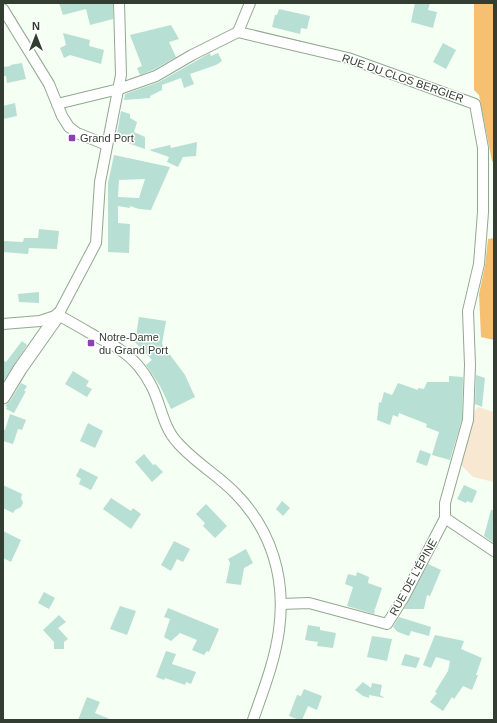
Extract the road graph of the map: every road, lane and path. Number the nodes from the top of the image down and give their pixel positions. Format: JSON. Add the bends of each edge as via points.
{"nodes":[{"id":1,"x":119,"y":3,"type":"edge"},
{"id":2,"x":250,"y":3,"type":"edge"},
{"id":3,"x":3,"y":9,"type":"edge"},
{"id":4,"x":238,"y":32,"type":"junction"},
{"id":5,"x":119,"y":89,"type":"junction"},
{"id":6,"x":57,"y":104,"type":"junction"},
{"id":7,"x":107,"y":145,"type":"junction"},
{"id":8,"x":58,"y":315,"type":"junction"},
{"id":9,"x":3,"y":324,"type":"edge"},
{"id":10,"x":3,"y":397,"type":"edge"},
{"id":11,"x":445,"y":518,"type":"junction"},
{"id":12,"x":494,"y":551,"type":"edge"},
{"id":13,"x":281,"y":604,"type":"junction"},
{"id":14,"x":253,"y":720,"type":"edge"}],
"edges":[{"from":1,"to":5,"type":"street"},
{"from":2,"to":4,"type":"street"},
{"from":3,"to":6,"type":"street","via":[[49,84]]},
{"from":4,"to":5,"type":"street","via":[[156,76]]},
{"from":4,"to":11,"type":"street","name":"RUE DU CLOS BERGIER","via":[[348,58],[475,104],[484,148],[484,212],[479,264],[468,311],[468,420],[445,503]]},
{"from":5,"to":6,"type":"street"},
{"from":5,"to":7,"type":"street"},
{"from":6,"to":7,"type":"street","via":[[69,127]]},
{"from":7,"to":8,"type":"street","via":[[100,182],[96,242]]},
{"from":8,"to":9,"type":"street","via":[[40,321]]},
{"from":8,"to":10,"type":"street"},
{"from":8,"to":13,"type":"street","via":[[119,349],[140,368],[153,389],[164,421],[176,442],[236,493],[252,513],[267,536],[278,568]]},
{"from":11,"to":12,"type":"street"},
{"from":11,"to":13,"type":"street","name":"RUE DE L'ÉPINE","via":[[387,624],[309,603]]},
{"from":13,"to":14,"type":"street","via":[[279,630],[270,669]]}]}
